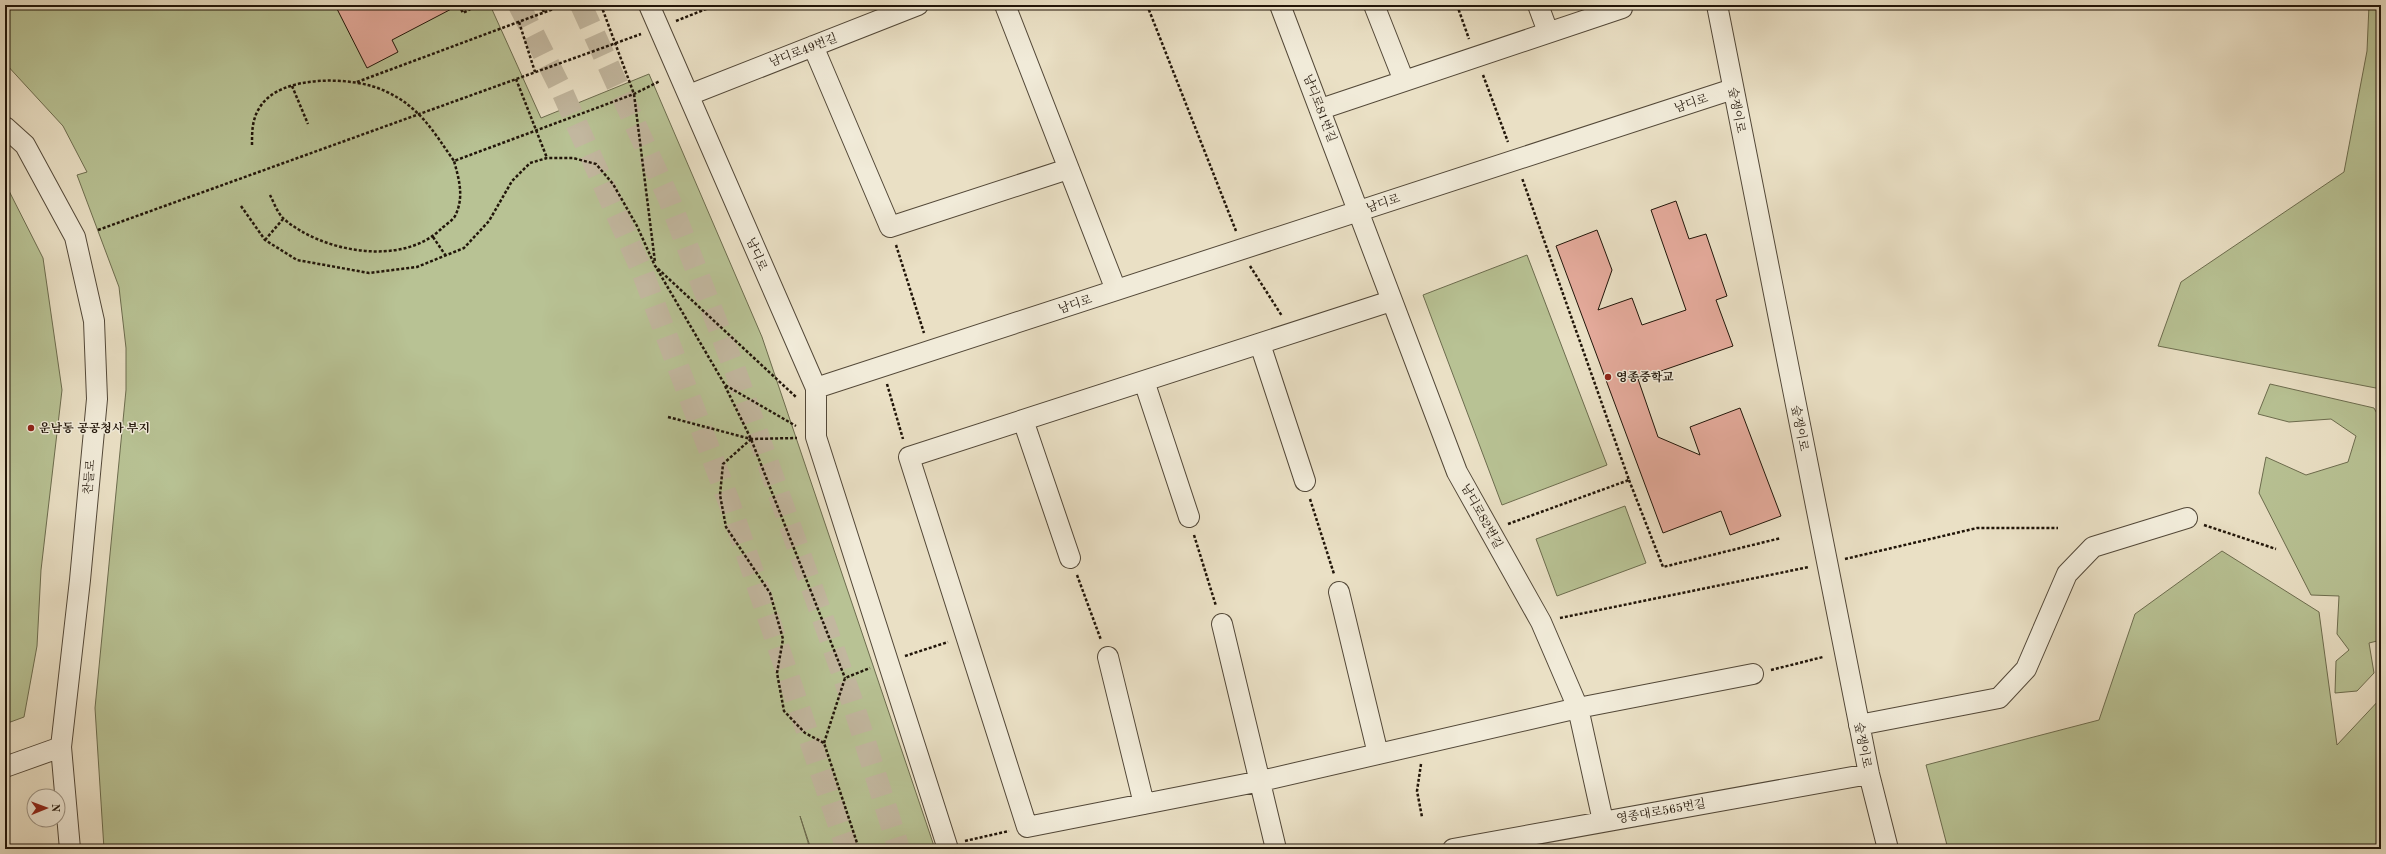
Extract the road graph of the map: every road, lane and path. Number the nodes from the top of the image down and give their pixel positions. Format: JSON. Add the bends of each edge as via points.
{"nodes":[{"id":1,"x":459,"y":5,"type":"edge"},
{"id":2,"x":478,"y":5,"type":"edge"},
{"id":3,"x":540,"y":5,"type":"edge"},
{"id":4,"x":564,"y":5,"type":"edge"},
{"id":5,"x":602,"y":5,"type":"edge"},
{"id":6,"x":649,"y":5,"type":"edge"},
{"id":7,"x":716,"y":5,"type":"edge"},
{"id":8,"x":918,"y":5,"type":"edge"},
{"id":9,"x":1005,"y":5,"type":"edge"},
{"id":10,"x":1146,"y":5,"type":"edge"},
{"id":11,"x":1280,"y":5,"type":"edge"},
{"id":12,"x":1374,"y":5,"type":"edge"},
{"id":13,"x":1457,"y":5,"type":"edge"},
{"id":14,"x":1538,"y":5,"type":"edge"},
{"id":15,"x":1622,"y":5,"type":"edge"},
{"id":16,"x":1717,"y":5,"type":"edge"},
{"id":17,"x":544,"y":12,"type":"junction"},
{"id":18,"x":519,"y":22,"type":"junction"},
{"id":19,"x":659,"y":27,"type":"junction"},
{"id":20,"x":1548,"y":32,"type":"junction"},
{"id":21,"x":1471,"y":42,"type":"dead end"},
{"id":22,"x":813,"y":46,"type":"junction"},
{"id":23,"x":535,"y":72,"type":"junction"},
{"id":24,"x":679,"y":72,"type":"junction"},
{"id":25,"x":1482,"y":72,"type":"dead end"},
{"id":26,"x":516,"y":79,"type":"junction"},
{"id":27,"x":1404,"y":81,"type":"junction"},
{"id":28,"x":357,"y":82,"type":"junction"},
{"id":29,"x":292,"y":86,"type":"junction"},
{"id":30,"x":1733,"y":89,"type":"junction"},
{"id":31,"x":634,"y":94,"type":"junction"},
{"id":32,"x":689,"y":95,"type":"junction"},
{"id":33,"x":1320,"y":109,"type":"junction"},
{"id":34,"x":420,"y":113,"type":"junction"},
{"id":35,"x":308,"y":124,"type":"dead end"},
{"id":36,"x":5,"y":127,"type":"edge"},
{"id":37,"x":537,"y":130,"type":"junction"},
{"id":38,"x":252,"y":145,"type":"dead end"},
{"id":39,"x":547,"y":158,"type":"junction"},
{"id":40,"x":1515,"y":160,"type":"junction"},
{"id":41,"x":454,"y":161,"type":"junction"},
{"id":42,"x":1068,"y":169,"type":"junction"},
{"id":43,"x":270,"y":196,"type":"dead end"},
{"id":44,"x":241,"y":206,"type":"dead end"},
{"id":45,"x":1360,"y":211,"type":"junction"},
{"id":46,"x":283,"y":218,"type":"junction"},
{"id":47,"x":890,"y":227,"type":"junction"},
{"id":48,"x":98,"y":230,"type":"dead end"},
{"id":49,"x":433,"y":237,"type":"junction"},
{"id":50,"x":265,"y":240,"type":"junction"},
{"id":51,"x":1244,"y":249,"type":"junction"},
{"id":52,"x":446,"y":256,"type":"junction"},
{"id":53,"x":655,"y":266,"type":"junction"},
{"id":54,"x":1116,"y":290,"type":"junction"},
{"id":55,"x":1391,"y":301,"type":"junction"},
{"id":56,"x":1293,"y":333,"type":"junction"},
{"id":57,"x":1260,"y":344,"type":"junction"},
{"id":58,"x":930,"y":351,"type":"junction"},
{"id":59,"x":882,"y":367,"type":"junction"},
{"id":60,"x":1144,"y":381,"type":"junction"},
{"id":61,"x":725,"y":385,"type":"junction"},
{"id":62,"x":816,"y":388,"type":"junction"},
{"id":63,"x":816,"y":416,"type":"junction"},
{"id":64,"x":668,"y":417,"type":"dead end"},
{"id":65,"x":1023,"y":420,"type":"junction"},
{"id":66,"x":816,"y":437,"type":"junction"},
{"id":67,"x":751,"y":439,"type":"junction"},
{"id":68,"x":908,"y":457,"type":"junction"},
{"id":69,"x":1629,"y":480,"type":"junction"},
{"id":70,"x":1305,"y":481,"type":"joint"},
{"id":71,"x":1189,"y":517,"type":"joint"},
{"id":72,"x":2187,"y":518,"type":"joint"},
{"id":73,"x":2058,"y":528,"type":"dead end"},
{"id":74,"x":1490,"y":531,"type":"junction"},
{"id":75,"x":1781,"y":538,"type":"dead end"},
{"id":76,"x":2276,"y":549,"type":"dead end"},
{"id":77,"x":1070,"y":558,"type":"joint"},
{"id":78,"x":1827,"y":563,"type":"junction"},
{"id":79,"x":1339,"y":592,"type":"joint"},
{"id":80,"x":1541,"y":622,"type":"junction"},
{"id":81,"x":1222,"y":624,"type":"joint"},
{"id":82,"x":1108,"y":657,"type":"joint"},
{"id":83,"x":1823,"y":657,"type":"dead end"},
{"id":84,"x":1753,"y":674,"type":"joint"},
{"id":85,"x":845,"y":678,"type":"dead end"},
{"id":86,"x":1578,"y":708,"type":"junction"},
{"id":87,"x":1859,"y":726,"type":"junction"},
{"id":88,"x":1424,"y":744,"type":"junction"},
{"id":89,"x":61,"y":747,"type":"junction"},
{"id":90,"x":1378,"y":754,"type":"junction"},
{"id":91,"x":5,"y":767,"type":"edge"},
{"id":92,"x":1869,"y":774,"type":"junction"},
{"id":93,"x":1261,"y":781,"type":"junction"},
{"id":94,"x":1144,"y":804,"type":"junction"},
{"id":95,"x":1422,"y":817,"type":"dead end"},
{"id":96,"x":1602,"y":820,"type":"junction"},
{"id":97,"x":1027,"y":827,"type":"junction"},
{"id":98,"x":947,"y":847,"type":"edge"},
{"id":99,"x":70,"y":849,"type":"edge"},
{"id":100,"x":859,"y":849,"type":"edge"},
{"id":101,"x":1276,"y":849,"type":"edge"},
{"id":102,"x":1453,"y":849,"type":"edge"},
{"id":103,"x":1888,"y":849,"type":"edge"}],
"edges":[{"from":1,"to":2,"type":"path","via":[[463,13]]},
{"from":3,"to":17,"type":"path"},
{"from":4,"to":17,"type":"path"},
{"from":5,"to":31,"type":"path"},
{"from":6,"to":19,"type":"street","name":"남디로"},
{"from":7,"to":19,"type":"path"},
{"from":8,"to":22,"type":"street","name":"남디로49번길"},
{"from":9,"to":42,"type":"street"},
{"from":10,"to":51,"type":"path"},
{"from":11,"to":33,"type":"street","name":"남디로81번길"},
{"from":12,"to":27,"type":"street"},
{"from":13,"to":21,"type":"path"},
{"from":14,"to":20,"type":"street"},
{"from":15,"to":20,"type":"street","via":[[1622,8]]},
{"from":16,"to":30,"type":"street","name":"숲쟁이로"},
{"from":17,"to":18,"type":"path"},
{"from":18,"to":23,"type":"path"},
{"from":18,"to":28,"type":"path"},
{"from":19,"to":23,"type":"path"},
{"from":19,"to":24,"type":"street","name":"남디로"},
{"from":20,"to":27,"type":"street"},
{"from":22,"to":32,"type":"street","name":"남디로49번길"},
{"from":22,"to":47,"type":"street"},
{"from":23,"to":26,"type":"path"},
{"from":24,"to":31,"type":"path"},
{"from":24,"to":32,"type":"street","name":"남디로"},
{"from":25,"to":40,"type":"path"},
{"from":26,"to":34,"type":"path"},
{"from":26,"to":37,"type":"path"},
{"from":27,"to":33,"type":"street"},
{"from":28,"to":29,"type":"path","via":[[318,81]]},
{"from":28,"to":34,"type":"path","via":[[385,90]]},
{"from":29,"to":35,"type":"path"},
{"from":29,"to":38,"type":"path","via":[[273,94],[260,106],[252,127]]},
{"from":30,"to":40,"type":"street","name":"남디로"},
{"from":30,"to":78,"type":"street","name":"숲쟁이로"},
{"from":31,"to":37,"type":"path"},
{"from":31,"to":53,"type":"path"},
{"from":32,"to":62,"type":"street","name":"남디로"},
{"from":33,"to":45,"type":"street","name":"남디로81번길"},
{"from":34,"to":41,"type":"path"},
{"from":34,"to":48,"type":"path"},
{"from":36,"to":89,"type":"street","name":"찬들로","via":[[25,145],[74,237],[94,321],[97,398]]},
{"from":37,"to":39,"type":"path"},
{"from":37,"to":41,"type":"path"},
{"from":39,"to":52,"type":"path","via":[[530,163],[512,181],[490,220],[464,248]]},
{"from":39,"to":53,"type":"path","via":[[573,158],[596,164],[613,184],[638,226]]},
{"from":40,"to":45,"type":"street","name":"남디로"},
{"from":40,"to":69,"type":"path"},
{"from":41,"to":49,"type":"path","via":[[461,190],[456,215]]},
{"from":42,"to":47,"type":"street"},
{"from":42,"to":54,"type":"street"},
{"from":43,"to":46,"type":"path"},
{"from":44,"to":50,"type":"path"},
{"from":45,"to":51,"type":"street","name":"남디로"},
{"from":45,"to":55,"type":"street","name":"남디로82번길"},
{"from":46,"to":49,"type":"path","via":[[334,246],[372,252],[409,248]]},
{"from":46,"to":50,"type":"path"},
{"from":47,"to":58,"type":"path"},
{"from":49,"to":52,"type":"path"},
{"from":50,"to":52,"type":"path","via":[[297,260],[369,273],[417,267]]},
{"from":51,"to":54,"type":"street","name":"남디로"},
{"from":51,"to":56,"type":"path","via":[[1252,270]]},
{"from":53,"to":61,"type":"path"},
{"from":53,"to":63,"type":"path"},
{"from":54,"to":58,"type":"street","name":"남디로"},
{"from":55,"to":56,"type":"street"},
{"from":55,"to":74,"type":"street","name":"남디로82번길","via":[[1457,472]]},
{"from":56,"to":57,"type":"street"},
{"from":57,"to":60,"type":"street"},
{"from":57,"to":70,"type":"street"},
{"from":58,"to":59,"type":"street","name":"남디로"},
{"from":59,"to":62,"type":"street","name":"남디로"},
{"from":59,"to":68,"type":"path"},
{"from":60,"to":65,"type":"street"},
{"from":60,"to":71,"type":"street"},
{"from":61,"to":66,"type":"path"},
{"from":61,"to":67,"type":"path"},
{"from":62,"to":63,"type":"street"},
{"from":63,"to":66,"type":"street"},
{"from":64,"to":67,"type":"path"},
{"from":65,"to":68,"type":"street"},
{"from":65,"to":77,"type":"street"},
{"from":66,"to":67,"type":"path"},
{"from":66,"to":98,"type":"street"},
{"from":67,"to":85,"type":"path"},
{"from":67,"to":100,"type":"path","via":[[723,464],[720,495],[726,527],[770,593],[783,639],[777,673],[784,711],[805,733],[824,743]]},
{"from":68,"to":97,"type":"street"},
{"from":69,"to":74,"type":"path"},
{"from":69,"to":75,"type":"path","via":[[1663,567]]},
{"from":70,"to":79,"type":"path"},
{"from":71,"to":81,"type":"path"},
{"from":72,"to":76,"type":"path"},
{"from":72,"to":87,"type":"street","via":[[2093,547],[2067,574],[2026,669],[1999,698]]},
{"from":73,"to":78,"type":"path","via":[[1977,528]]},
{"from":74,"to":80,"type":"street","name":"남디로82번길"},
{"from":77,"to":82,"type":"path"},
{"from":78,"to":80,"type":"path"},
{"from":78,"to":87,"type":"street","name":"숲쟁이로"},
{"from":79,"to":90,"type":"street"},
{"from":80,"to":86,"type":"street","name":"남디로82번길"},
{"from":81,"to":93,"type":"street"},
{"from":82,"to":94,"type":"street"},
{"from":83,"to":84,"type":"path"},
{"from":84,"to":86,"type":"street"},
{"from":86,"to":88,"type":"street"},
{"from":86,"to":96,"type":"street","name":"남디로82번길"},
{"from":87,"to":92,"type":"street","name":"숲쟁이로"},
{"from":88,"to":90,"type":"street"},
{"from":88,"to":95,"type":"path","via":[[1417,791]]},
{"from":89,"to":91,"type":"street"},
{"from":89,"to":99,"type":"street","name":"찬들로"},
{"from":90,"to":93,"type":"street"},
{"from":92,"to":96,"type":"street","name":"영종대로565번길"},
{"from":92,"to":103,"type":"street","name":"숲쟁이로"},
{"from":93,"to":94,"type":"street"},
{"from":93,"to":101,"type":"street"},
{"from":94,"to":97,"type":"street"},
{"from":96,"to":102,"type":"street","name":"영종대로565번길"},
{"from":97,"to":98,"type":"path"}]}
